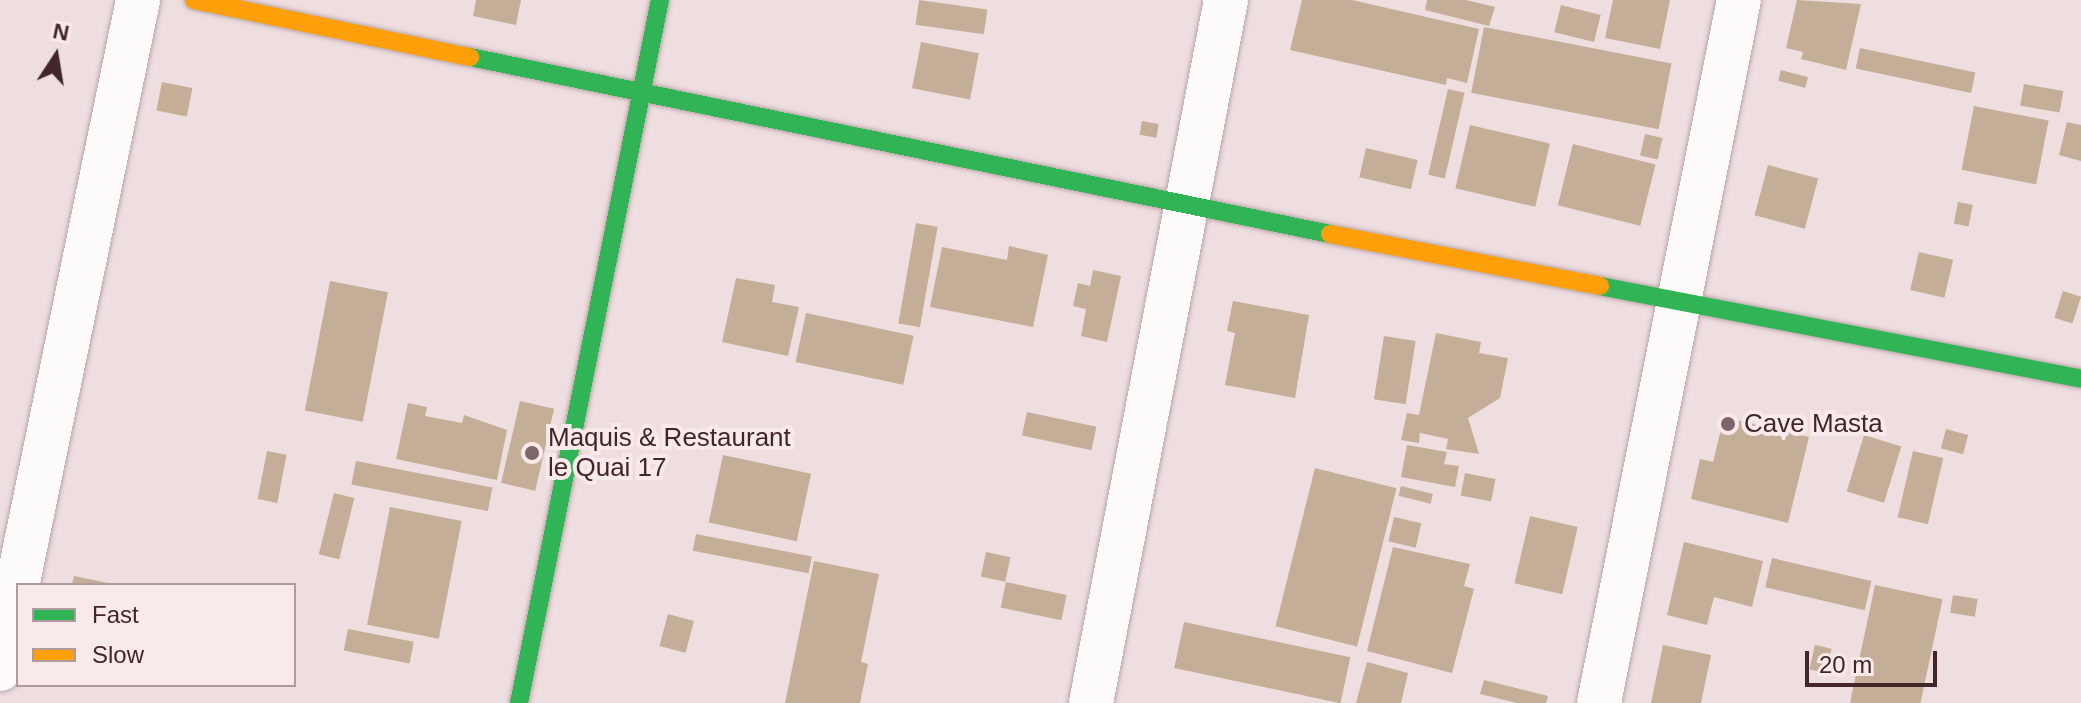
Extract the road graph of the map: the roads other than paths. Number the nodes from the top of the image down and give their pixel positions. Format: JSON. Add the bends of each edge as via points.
{"nodes":[{"id":1,"x":138,"y":0,"type":"edge"},
{"id":2,"x":194,"y":0,"type":"edge"},
{"id":3,"x":660,"y":0,"type":"edge"},
{"id":4,"x":1226,"y":0,"type":"edge"},
{"id":5,"x":1739,"y":0,"type":"edge"},
{"id":6,"x":641,"y":92,"type":"junction"},
{"id":7,"x":1185,"y":206,"type":"junction"},
{"id":8,"x":1676,"y":300,"type":"junction"},
{"id":9,"x":2081,"y":379,"type":"edge"},
{"id":10,"x":15,"y":504,"type":"edge"},
{"id":11,"x":0,"y":669,"type":"edge"},
{"id":12,"x":519,"y":703,"type":"edge"},
{"id":13,"x":1091,"y":703,"type":"edge"},
{"id":14,"x":1599,"y":703,"type":"edge"}],
"edges":[{"from":1,"to":10,"type":"street"},
{"from":2,"to":6,"type":"street"},
{"from":3,"to":6,"type":"street"},
{"from":4,"to":7,"type":"street"},
{"from":5,"to":8,"type":"street"},
{"from":6,"to":7,"type":"street"},
{"from":6,"to":12,"type":"street"},
{"from":7,"to":8,"type":"street"},
{"from":7,"to":13,"type":"street"},
{"from":8,"to":9,"type":"street"},
{"from":8,"to":14,"type":"street"},
{"from":10,"to":11,"type":"street"}]}
